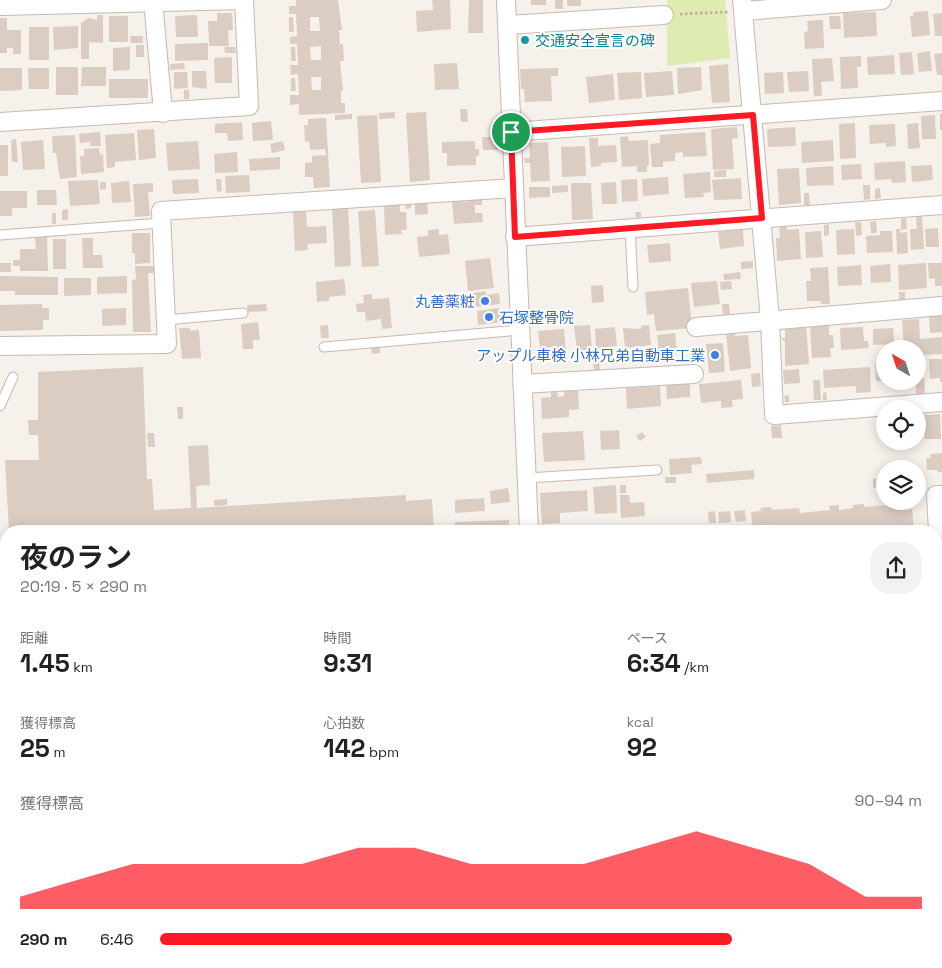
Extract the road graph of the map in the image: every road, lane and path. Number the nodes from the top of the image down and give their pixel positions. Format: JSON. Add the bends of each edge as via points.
{"nodes":[{"id":1,"x":506,"y":0,"type":"edge"},
{"id":2,"x":882,"y":0,"type":"edge"},
{"id":3,"x":153,"y":1,"type":"edge"},
{"id":4,"x":34,"y":3,"type":"edge"},
{"id":5,"x":0,"y":6,"type":"edge"},
{"id":6,"x":743,"y":6,"type":"edge"},
{"id":7,"x":664,"y":15,"type":"joint"},
{"id":8,"x":507,"y":24,"type":"junction"},
{"id":9,"x":942,"y":101,"type":"edge"},
{"id":10,"x":163,"y":113,"type":"junction"},
{"id":11,"x":753,"y":115,"type":"junction"},
{"id":12,"x":0,"y":122,"type":"edge"},
{"id":13,"x":511,"y":132,"type":"junction"},
{"id":14,"x":513,"y":188,"type":"junction"},
{"id":15,"x":942,"y":204,"type":"edge"},
{"id":16,"x":762,"y":218,"type":"junction"},
{"id":17,"x":162,"y":223,"type":"junction"},
{"id":18,"x":630,"y":228,"type":"junction"},
{"id":19,"x":0,"y":235,"type":"edge"},
{"id":20,"x":515,"y":237,"type":"junction"},
{"id":21,"x":633,"y":287,"type":"dead end"},
{"id":22,"x":942,"y":306,"type":"edge"},
{"id":23,"x":243,"y":313,"type":"dead end"},
{"id":24,"x":166,"y":320,"type":"junction"},
{"id":25,"x":770,"y":320,"type":"junction"},
{"id":26,"x":696,"y":328,"type":"dead end"},
{"id":27,"x":520,"y":330,"type":"junction"},
{"id":28,"x":0,"y":346,"type":"edge"},
{"id":29,"x":324,"y":347,"type":"dead end"},
{"id":30,"x":694,"y":374,"type":"dead end"},
{"id":31,"x":13,"y":377,"type":"dead end"},
{"id":32,"x":522,"y":384,"type":"junction"},
{"id":33,"x":942,"y":402,"type":"edge"},
{"id":34,"x":0,"y":406,"type":"edge"},
{"id":35,"x":658,"y":470,"type":"dead end"},
{"id":36,"x":527,"y":478,"type":"junction"},
{"id":37,"x":942,"y":494,"type":"edge"},
{"id":38,"x":529,"y":525,"type":"edge"},
{"id":39,"x":938,"y":525,"type":"edge"}],
"edges":[{"from":1,"to":8,"type":"street"},
{"from":2,"to":6,"type":"street"},
{"from":3,"to":4,"type":"street"},
{"from":3,"to":10,"type":"street"},
{"from":3,"to":10,"type":"street","via":[[244,0],[249,106]]},
{"from":4,"to":5,"type":"street"},
{"from":6,"to":7,"type":"path"},
{"from":6,"to":11,"type":"street"},
{"from":7,"to":8,"type":"street"},
{"from":8,"to":13,"type":"street"},
{"from":9,"to":11,"type":"street"},
{"from":10,"to":12,"type":"street"},
{"from":11,"to":13,"type":"street"},
{"from":11,"to":16,"type":"street"},
{"from":13,"to":14,"type":"street"},
{"from":14,"to":17,"type":"street","via":[[161,211]]},
{"from":14,"to":20,"type":"street"},
{"from":15,"to":16,"type":"street"},
{"from":16,"to":18,"type":"street"},
{"from":16,"to":25,"type":"street"},
{"from":17,"to":19,"type":"lane"},
{"from":17,"to":24,"type":"street"},
{"from":18,"to":20,"type":"street"},
{"from":18,"to":21,"type":"lane"},
{"from":20,"to":27,"type":"street"},
{"from":22,"to":25,"type":"street"},
{"from":23,"to":24,"type":"lane"},
{"from":24,"to":28,"type":"street","via":[[167,344]]},
{"from":25,"to":26,"type":"street"},
{"from":25,"to":33,"type":"street","via":[[774,415]]},
{"from":27,"to":29,"type":"lane"},
{"from":27,"to":32,"type":"street"},
{"from":30,"to":32,"type":"street"},
{"from":31,"to":34,"type":"lane"},
{"from":32,"to":36,"type":"street"},
{"from":35,"to":36,"type":"lane"},
{"from":36,"to":38,"type":"street"},
{"from":37,"to":39,"type":"street","via":[[936,495]]}]}
